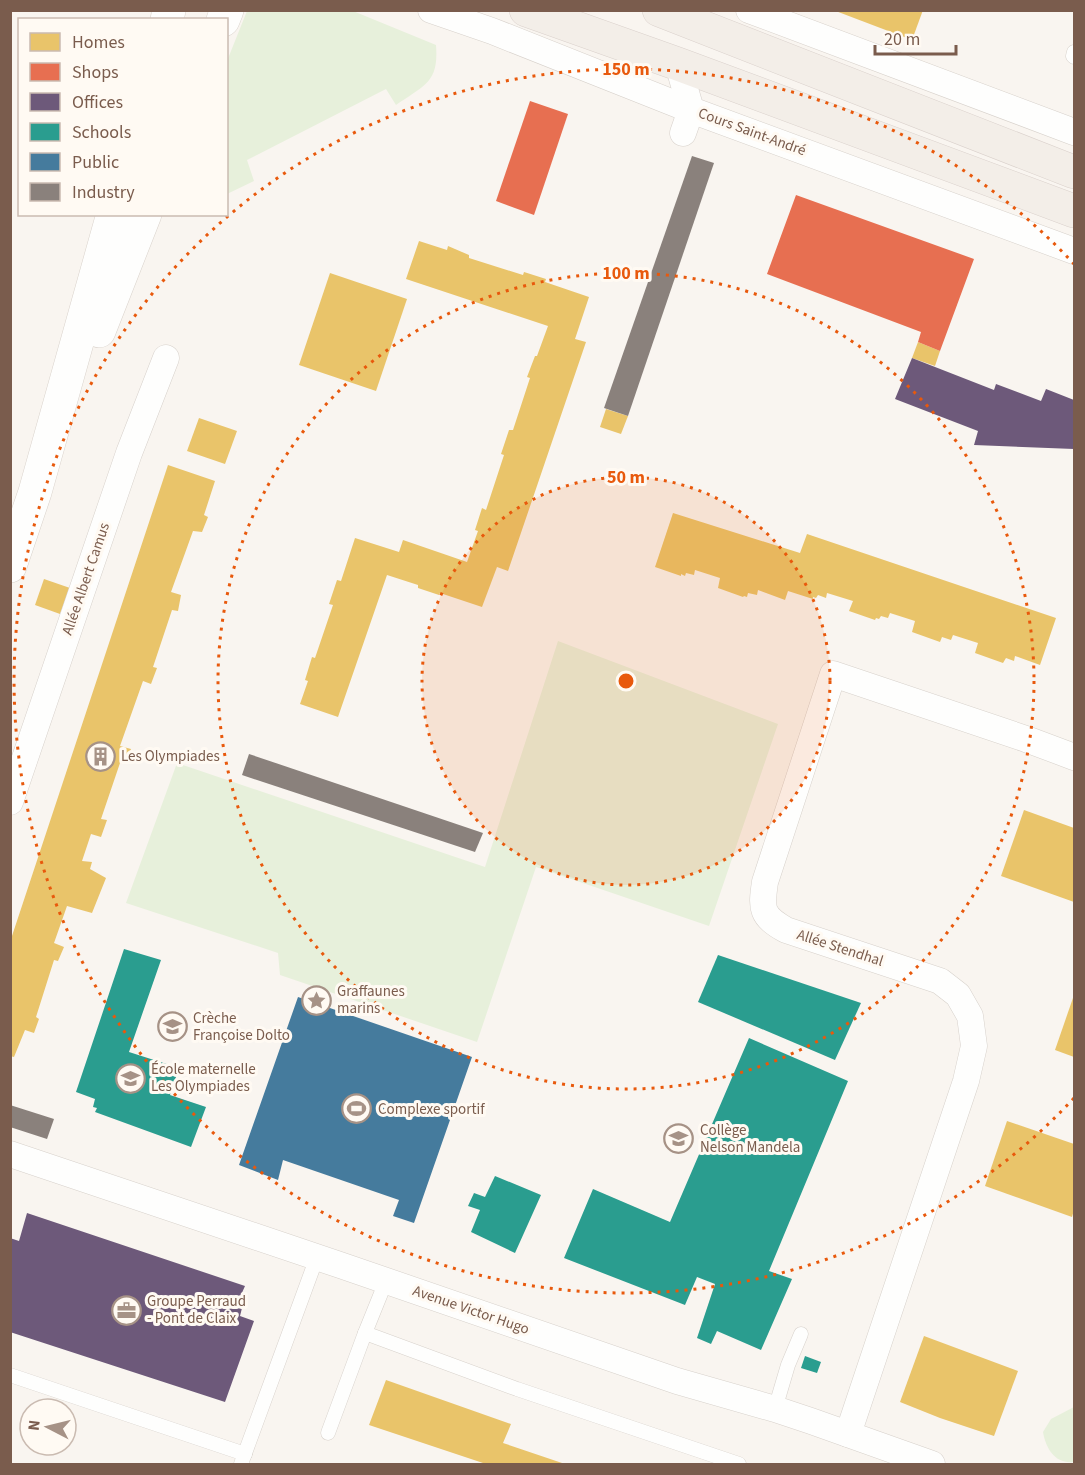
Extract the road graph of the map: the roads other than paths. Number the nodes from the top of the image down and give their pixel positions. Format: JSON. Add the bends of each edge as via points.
{"nodes":[{"id":1,"x":431,"y":10,"type":"edge"},
{"id":2,"x":526,"y":10,"type":"edge"},
{"id":3,"x":659,"y":10,"type":"edge"},
{"id":4,"x":749,"y":10,"type":"edge"},
{"id":5,"x":678,"y":64,"type":"junction"},
{"id":6,"x":687,"y":121,"type":"junction"},
{"id":7,"x":1069,"y":130,"type":"edge"},
{"id":8,"x":1074,"y":172,"type":"edge"},
{"id":9,"x":1074,"y":211,"type":"edge"},
{"id":10,"x":111,"y":216,"type":"edge"},
{"id":11,"x":145,"y":216,"type":"edge"},
{"id":12,"x":1074,"y":251,"type":"edge"},
{"id":13,"x":166,"y":358,"type":"dead end"},
{"id":14,"x":35,"y":492,"type":"junction"},
{"id":15,"x":10,"y":566,"type":"edge"},
{"id":16,"x":1074,"y":757,"type":"edge"},
{"id":17,"x":10,"y":802,"type":"edge"},
{"id":18,"x":10,"y":1155,"type":"edge"},
{"id":19,"x":317,"y":1257,"type":"junction"},
{"id":20,"x":386,"y":1281,"type":"junction"},
{"id":21,"x":365,"y":1333,"type":"junction"},
{"id":22,"x":801,"y":1334,"type":"dead end"},
{"id":23,"x":10,"y":1375,"type":"edge"},
{"id":24,"x":774,"y":1409,"type":"junction"},
{"id":25,"x":328,"y":1433,"type":"dead end"},
{"id":26,"x":848,"y":1434,"type":"junction"},
{"id":27,"x":243,"y":1459,"type":"edge"},
{"id":28,"x":921,"y":1463,"type":"edge"},
{"id":29,"x":739,"y":1464,"type":"edge"}],
"edges":[{"from":1,"to":6,"type":"street","name":"Cours Saint-André","via":[[492,31]]},
{"from":2,"to":5,"type":"main road"},
{"from":3,"to":8,"type":"main road"},
{"from":4,"to":7,"type":"street"},
{"from":5,"to":6,"type":"street"},
{"from":5,"to":9,"type":"main road"},
{"from":6,"to":12,"type":"street","name":"Cours Saint-André"},
{"from":7,"to":8,"type":"street"},
{"from":10,"to":14,"type":"main road"},
{"from":11,"to":14,"type":"main road"},
{"from":13,"to":17,"type":"street","name":"Allée Albert Camus","via":[[129,453]]},
{"from":14,"to":15,"type":"main road"},
{"from":16,"to":26,"type":"street","name":"Allée Stendhal","via":[[833,674],[765,882],[764,912],[786,930],[940,981],[958,995],[970,1016],[974,1046],[966,1081]]},
{"from":18,"to":19,"type":"street","name":"Avenue Victor Hugo"},
{"from":19,"to":20,"type":"street","name":"Avenue Victor Hugo"},
{"from":19,"to":27,"type":"lane"},
{"from":20,"to":21,"type":"lane"},
{"from":20,"to":24,"type":"street","name":"Avenue Victor Hugo","via":[[677,1381]]},
{"from":21,"to":25,"type":"lane"},
{"from":21,"to":29,"type":"lane"},
{"from":22,"to":24,"type":"lane"},
{"from":23,"to":27,"type":"lane"},
{"from":24,"to":26,"type":"street","name":"Avenue Victor Hugo"},
{"from":26,"to":28,"type":"street","name":"Avenue Victor Hugo"}]}
